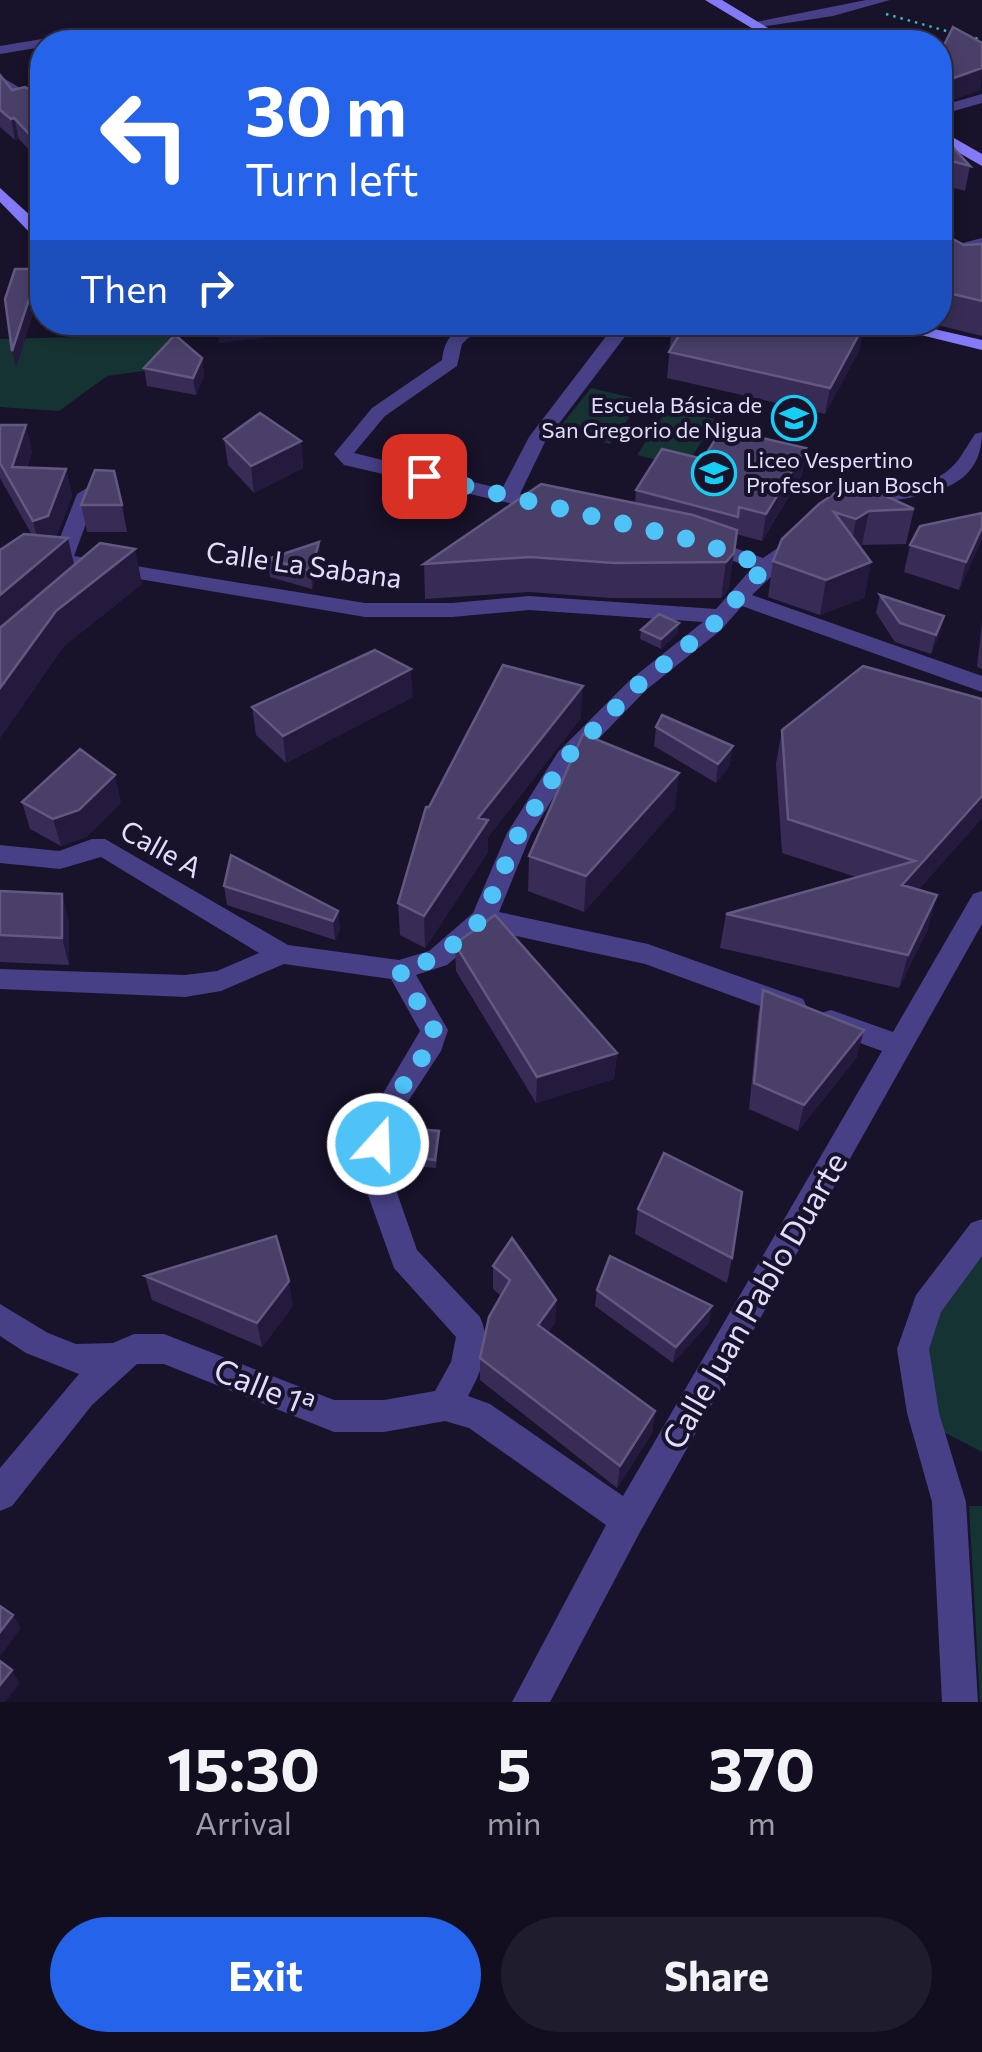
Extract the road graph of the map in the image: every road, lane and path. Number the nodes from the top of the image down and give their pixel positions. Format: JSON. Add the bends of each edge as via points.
{"nodes":[{"id":1,"x":712,"y":0,"type":"edge"},
{"id":2,"x":884,"y":0,"type":"edge"},
{"id":3,"x":859,"y":7,"type":"junction"},
{"id":4,"x":753,"y":24,"type":"junction"},
{"id":5,"x":763,"y":30,"type":"edge"},
{"id":6,"x":945,"y":30,"type":"edge"},
{"id":7,"x":952,"y":32,"type":"edge"},
{"id":8,"x":982,"y":40,"type":"edge"},
{"id":9,"x":30,"y":45,"type":"edge"},
{"id":10,"x":0,"y":50,"type":"edge"},
{"id":11,"x":0,"y":80,"type":"edge"},
{"id":12,"x":982,"y":98,"type":"edge"},
{"id":13,"x":30,"y":99,"type":"edge"},
{"id":14,"x":952,"y":107,"type":"edge"},
{"id":15,"x":952,"y":143,"type":"edge"},
{"id":16,"x":982,"y":161,"type":"edge"},
{"id":17,"x":0,"y":193,"type":"edge"},
{"id":18,"x":30,"y":219,"type":"edge"},
{"id":19,"x":982,"y":244,"type":"edge"},
{"id":20,"x":952,"y":251,"type":"edge"},
{"id":21,"x":461,"y":335,"type":"edge"},
{"id":22,"x":618,"y":335,"type":"edge"},
{"id":23,"x":936,"y":335,"type":"edge"},
{"id":24,"x":982,"y":345,"type":"edge"},
{"id":25,"x":982,"y":438,"type":"edge"},
{"id":26,"x":87,"y":494,"type":"edge"},
{"id":27,"x":508,"y":497,"type":"junction"},
{"id":28,"x":582,"y":514,"type":"edge"},
{"id":29,"x":678,"y":536,"type":"edge"},
{"id":30,"x":0,"y":557,"type":"edge"},
{"id":31,"x":62,"y":560,"type":"junction"},
{"id":32,"x":101,"y":566,"type":"junction"},
{"id":33,"x":766,"y":566,"type":"junction"},
{"id":34,"x":72,"y":592,"type":"edge"},
{"id":35,"x":738,"y":597,"type":"junction"},
{"id":36,"x":721,"y":616,"type":"junction"},
{"id":37,"x":982,"y":684,"type":"edge"},
{"id":38,"x":0,"y":854,"type":"edge"},
{"id":39,"x":982,"y":902,"type":"edge"},
{"id":40,"x":482,"y":919,"type":"junction"},
{"id":41,"x":282,"y":954,"type":"junction"},
{"id":42,"x":399,"y":970,"type":"junction"},
{"id":43,"x":0,"y":979,"type":"edge"},
{"id":44,"x":901,"y":1047,"type":"junction"},
{"id":45,"x":982,"y":1232,"type":"edge"},
{"id":46,"x":0,"y":1318,"type":"edge"},
{"id":47,"x":116,"y":1358,"type":"junction"},
{"id":48,"x":445,"y":1405,"type":"junction"},
{"id":49,"x":0,"y":1494,"type":"edge"},
{"id":50,"x":628,"y":1520,"type":"junction"},
{"id":51,"x":530,"y":1702,"type":"edge"},
{"id":52,"x":960,"y":1702,"type":"edge"}],
"edges":[{"from":1,"to":4,"type":"street"},
{"from":2,"to":3,"type":"street"},
{"from":3,"to":4,"type":"street"},
{"from":3,"to":6,"type":"path"},
{"from":4,"to":5,"type":"street"},
{"from":7,"to":8,"type":"path"},
{"from":9,"to":10,"type":"street"},
{"from":11,"to":13,"type":"street"},
{"from":12,"to":14,"type":"street"},
{"from":15,"to":16,"type":"street"},
{"from":17,"to":18,"type":"street"},
{"from":19,"to":20,"type":"street"},
{"from":21,"to":27,"type":"street","via":[[452,343],[451,362],[375,411],[344,454]]},
{"from":22,"to":27,"type":"street","via":[[536,440]]},
{"from":23,"to":24,"type":"street"},
{"from":25,"to":33,"type":"street","via":[[955,476],[925,489],[852,501]]},
{"from":26,"to":31,"type":"street"},
{"from":27,"to":28,"type":"street"},
{"from":29,"to":33,"type":"street"},
{"from":30,"to":31,"type":"street","name":"Calle La Sabana"},
{"from":31,"to":32,"type":"street","name":"Calle La Sabana"},
{"from":32,"to":34,"type":"street"},
{"from":32,"to":36,"type":"street","name":"Calle La Sabana","via":[[365,610],[529,604]]},
{"from":33,"to":35,"type":"street"},
{"from":35,"to":36,"type":"street"},
{"from":35,"to":37,"type":"street"},
{"from":36,"to":40,"type":"street","via":[[638,685],[566,758],[519,833]]},
{"from":38,"to":41,"type":"street","name":"Calle A","via":[[60,860],[105,848]]},
{"from":39,"to":44,"type":"street","name":"Calle Juan Pablo Duarte"},
{"from":40,"to":42,"type":"street","via":[[438,958]]},
{"from":40,"to":44,"type":"street","via":[[648,954]]},
{"from":41,"to":42,"type":"street"},
{"from":41,"to":43,"type":"street","via":[[221,982],[185,986]]},
{"from":42,"to":48,"type":"street","via":[[434,1030],[392,1102],[373,1167],[405,1258],[474,1341]]},
{"from":44,"to":50,"type":"street","name":"Calle Juan Pablo Duarte"},
{"from":45,"to":52,"type":"street","via":[[927,1305],[913,1350],[948,1502]]},
{"from":46,"to":47,"type":"street","name":"Calle 1ª","via":[[76,1359]]},
{"from":47,"to":48,"type":"street","name":"Calle 1ª","via":[[134,1349],[164,1348],[334,1416]]},
{"from":47,"to":49,"type":"street"},
{"from":48,"to":50,"type":"street","via":[[478,1415]]},
{"from":50,"to":51,"type":"street","name":"Calle Juan Pablo Duarte"}]}
